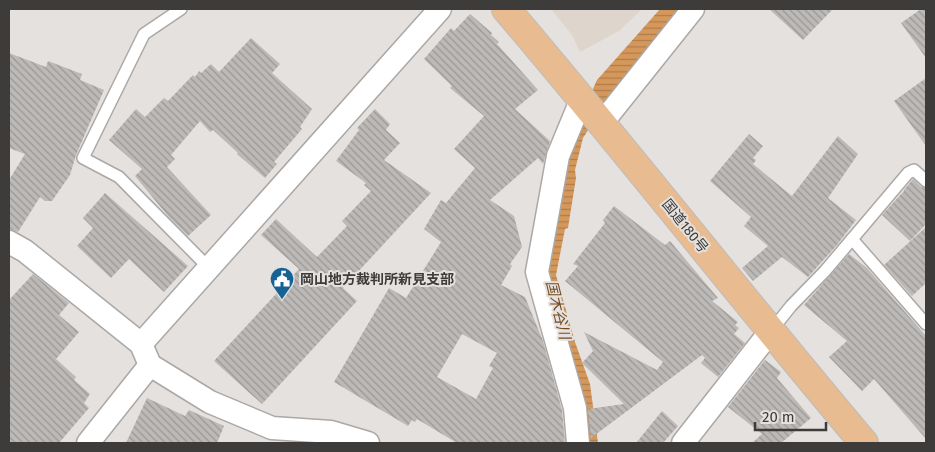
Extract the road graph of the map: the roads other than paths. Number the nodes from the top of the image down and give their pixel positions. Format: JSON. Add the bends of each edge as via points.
{"nodes":[{"id":1,"x":181,"y":9,"type":"edge"},
{"id":2,"x":440,"y":9,"type":"edge"},
{"id":3,"x":506,"y":9,"type":"edge"},
{"id":4,"x":693,"y":9,"type":"edge"},
{"id":5,"x":582,"y":98,"type":"junction"},
{"id":6,"x":602,"y":123,"type":"junction"},
{"id":7,"x":926,"y":181,"type":"edge"},
{"id":8,"x":852,"y":239,"type":"junction"},
{"id":9,"x":9,"y":242,"type":"edge"},
{"id":10,"x":209,"y":268,"type":"junction"},
{"id":11,"x":926,"y":324,"type":"edge"},
{"id":12,"x":770,"y":332,"type":"junction"},
{"id":13,"x":141,"y":344,"type":"junction"},
{"id":14,"x":150,"y":365,"type":"junction"},
{"id":15,"x":88,"y":443,"type":"edge"},
{"id":16,"x":368,"y":443,"type":"edge"},
{"id":17,"x":578,"y":443,"type":"edge"},
{"id":18,"x":683,"y":443,"type":"edge"},
{"id":19,"x":864,"y":443,"type":"edge"}],
"edges":[{"from":1,"to":10,"type":"lane","via":[[144,34],[83,158],[118,177]]},
{"from":2,"to":10,"type":"street"},
{"from":3,"to":5,"type":"highway","name":"国道180号"},
{"from":4,"to":6,"type":"street"},
{"from":5,"to":6,"type":"highway","name":"国道180号"},
{"from":5,"to":17,"type":"street","via":[[558,156],[537,272],[575,408]]},
{"from":6,"to":12,"type":"highway","name":"国道180号"},
{"from":7,"to":8,"type":"lane","via":[[914,170],[908,173]]},
{"from":8,"to":11,"type":"lane"},
{"from":8,"to":12,"type":"lane"},
{"from":9,"to":13,"type":"street","via":[[25,251]]},
{"from":10,"to":13,"type":"street"},
{"from":12,"to":18,"type":"street"},
{"from":12,"to":19,"type":"highway","name":"国道180号"},
{"from":13,"to":14,"type":"street"},
{"from":14,"to":15,"type":"street"},
{"from":14,"to":16,"type":"street","via":[[210,402],[272,428],[331,432]]}]}
